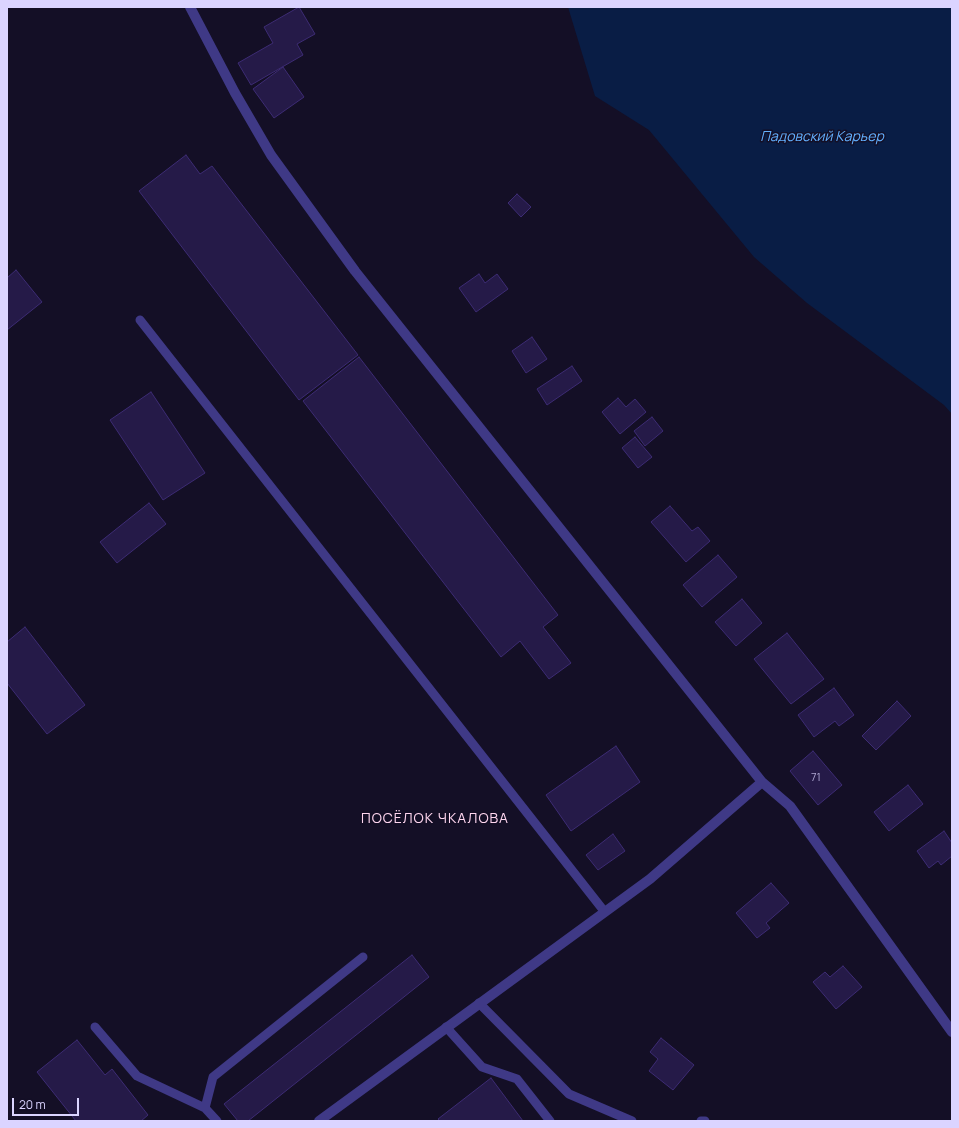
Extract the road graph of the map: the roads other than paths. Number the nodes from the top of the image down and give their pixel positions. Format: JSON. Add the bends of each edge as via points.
{"nodes":[{"id":1,"x":190,"y":7,"type":"edge"},
{"id":2,"x":140,"y":320,"type":"dead end"},
{"id":3,"x":762,"y":782,"type":"junction"},
{"id":4,"x":604,"y":911,"type":"junction"},
{"id":5,"x":363,"y":957,"type":"dead end"},
{"id":6,"x":479,"y":1003,"type":"junction"},
{"id":7,"x":95,"y":1027,"type":"dead end"},
{"id":8,"x":446,"y":1027,"type":"junction"},
{"id":9,"x":952,"y":1032,"type":"edge"},
{"id":10,"x":205,"y":1108,"type":"junction"},
{"id":11,"x":217,"y":1121,"type":"edge"},
{"id":12,"x":318,"y":1121,"type":"edge"},
{"id":13,"x":550,"y":1121,"type":"edge"},
{"id":14,"x":632,"y":1121,"type":"edge"},
{"id":15,"x":700,"y":1121,"type":"edge"},
{"id":16,"x":705,"y":1121,"type":"edge"}],
"edges":[{"from":1,"to":3,"type":"street","via":[[271,155],[355,271]]},
{"from":2,"to":4,"type":"lane"},
{"from":3,"to":4,"type":"street","via":[[650,879]]},
{"from":3,"to":9,"type":"street","via":[[790,806]]},
{"from":4,"to":6,"type":"street"},
{"from":5,"to":10,"type":"lane","via":[[213,1077]]},
{"from":6,"to":8,"type":"street"},
{"from":6,"to":14,"type":"lane","via":[[569,1094]]},
{"from":7,"to":10,"type":"lane","via":[[137,1076]]},
{"from":8,"to":12,"type":"street"},
{"from":8,"to":13,"type":"lane","via":[[482,1067],[517,1079]]},
{"from":10,"to":11,"type":"lane"},
{"from":15,"to":16,"type":"lane"}]}
